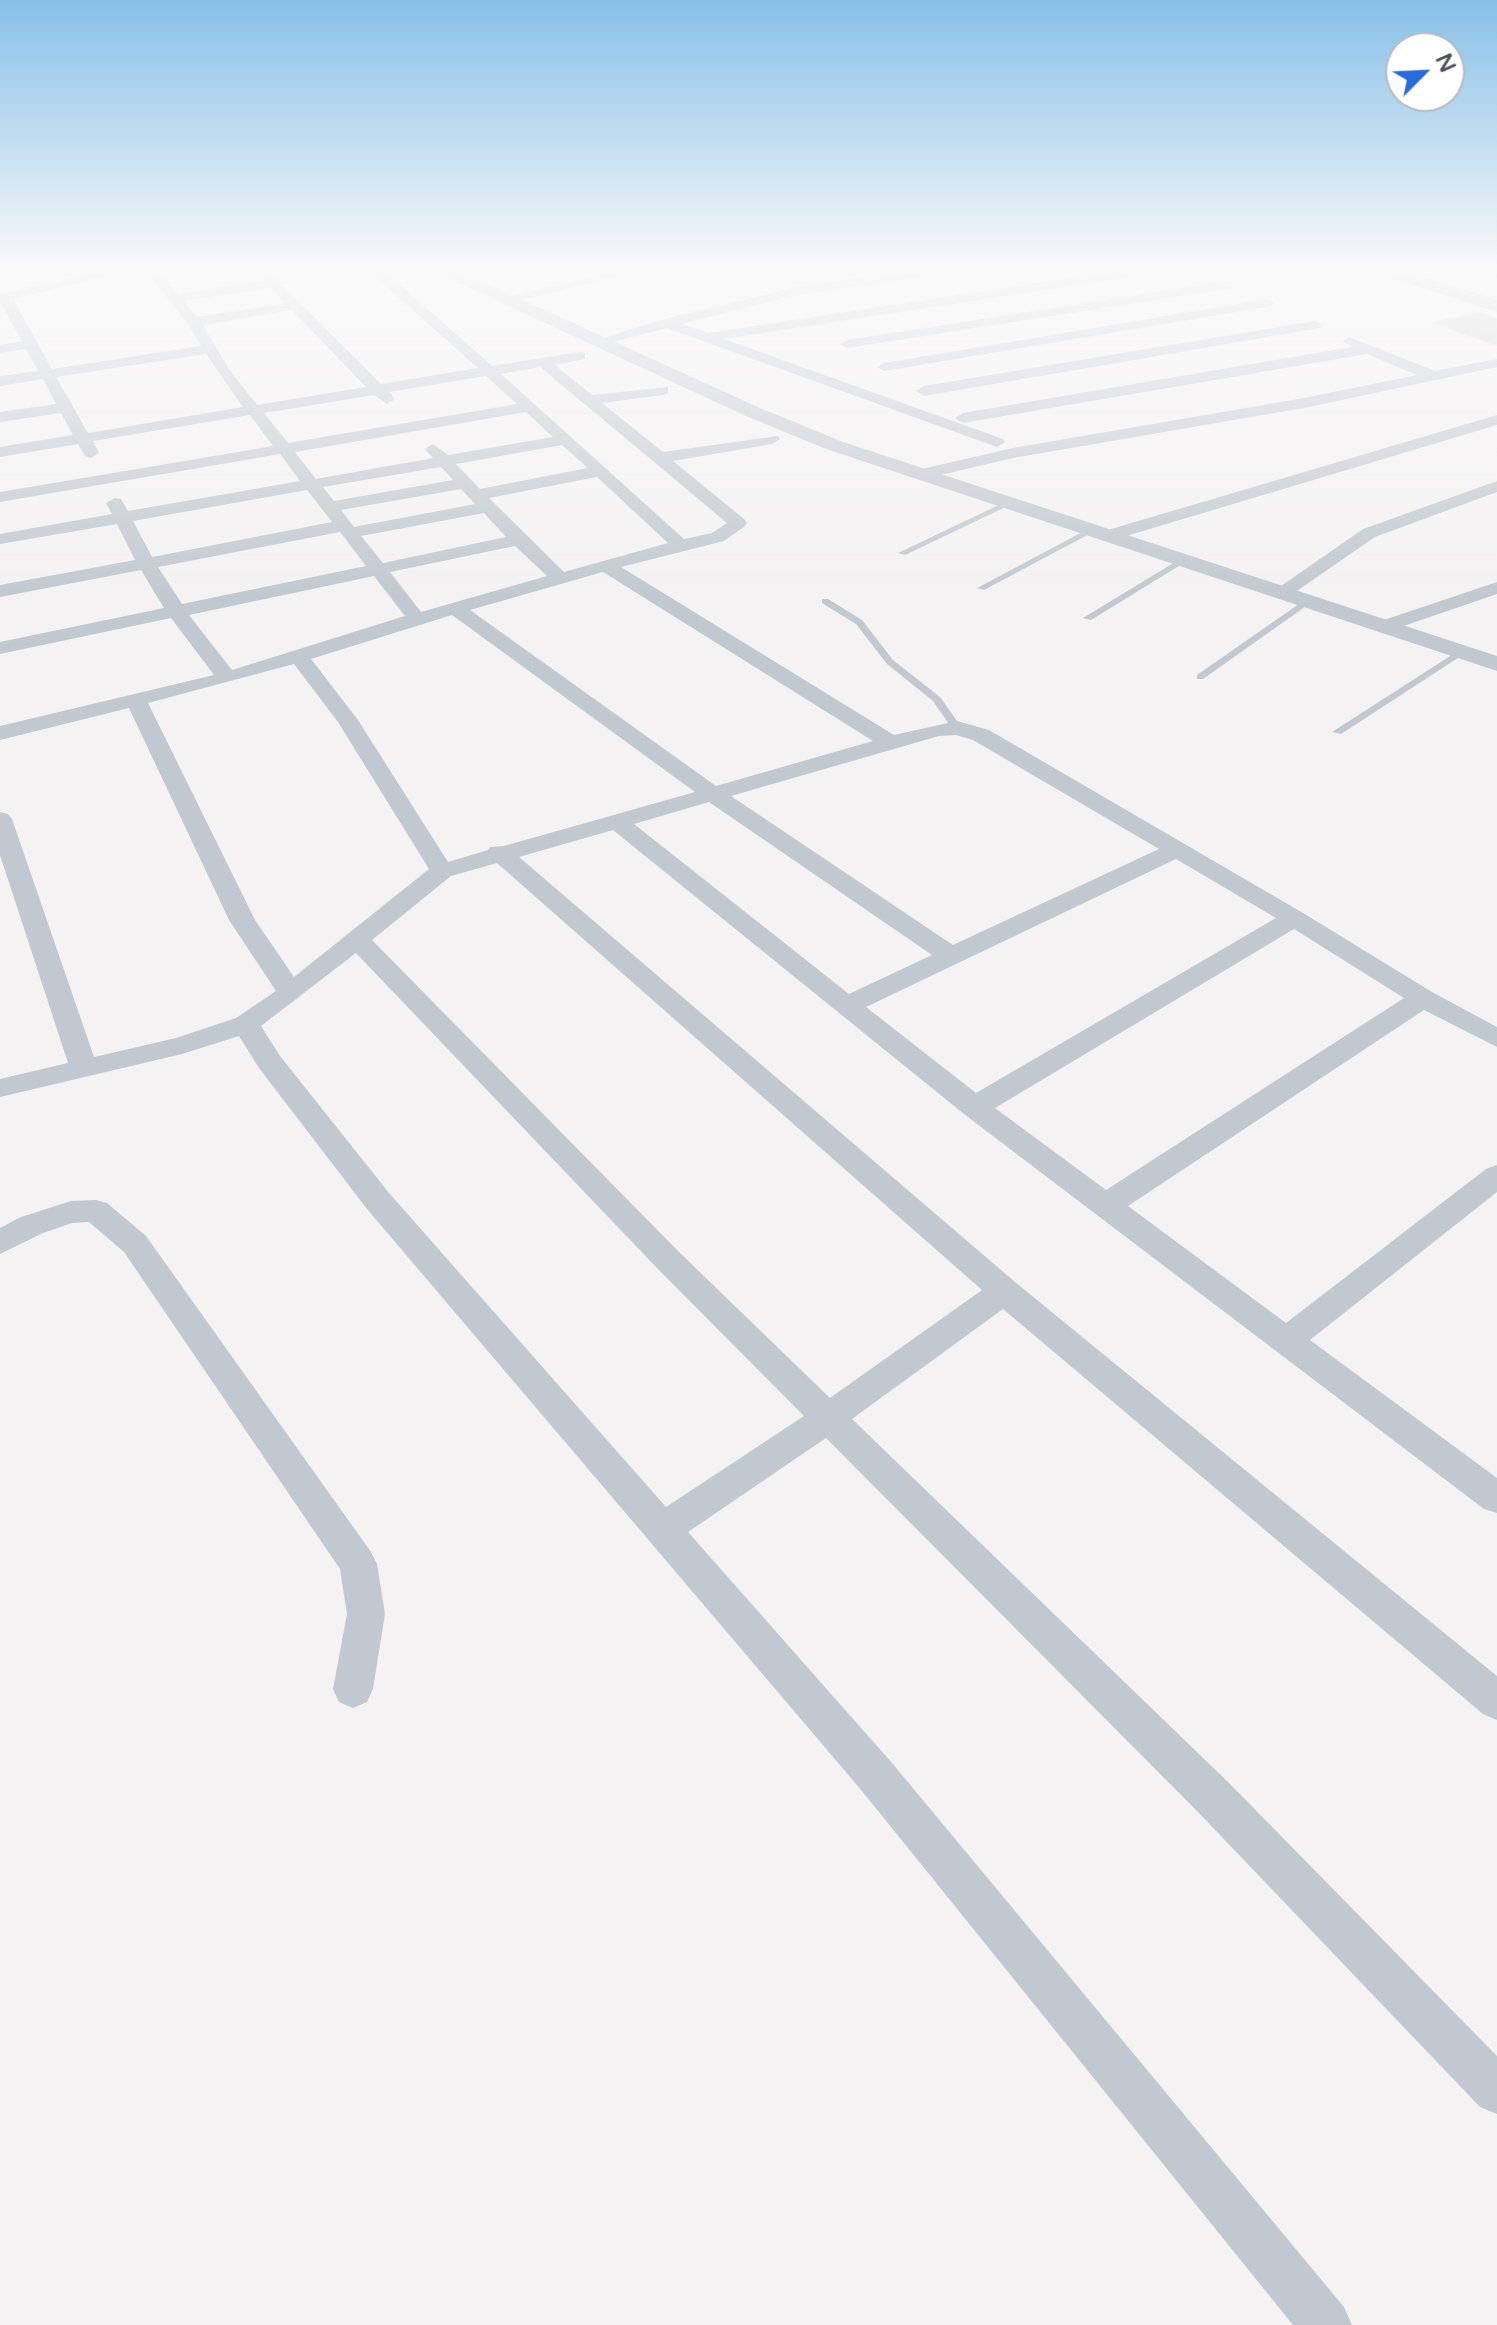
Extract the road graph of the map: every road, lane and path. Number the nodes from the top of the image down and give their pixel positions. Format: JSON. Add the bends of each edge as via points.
{"nodes":[{"id":1,"x":51,"y":380,"type":"edge"},
{"id":2,"x":232,"y":380,"type":"edge"},
{"id":3,"x":369,"y":380,"type":"edge"},
{"id":4,"x":426,"y":380,"type":"edge"},
{"id":5,"x":498,"y":380,"type":"edge"},
{"id":6,"x":565,"y":380,"type":"edge"},
{"id":7,"x":683,"y":380,"type":"edge"},
{"id":8,"x":824,"y":380,"type":"edge"},
{"id":9,"x":906,"y":380,"type":"edge"},
{"id":10,"x":995,"y":380,"type":"edge"},
{"id":11,"x":1183,"y":380,"type":"edge"},
{"id":12,"x":1417,"y":380,"type":"edge"},
{"id":13,"x":377,"y":388,"type":"junction"},
{"id":14,"x":663,"y":390,"type":"dead end"},
{"id":15,"x":924,"y":391,"type":"junction"},
{"id":16,"x":589,"y":400,"type":"junction"},
{"id":17,"x":528,"y":407,"type":"junction"},
{"id":18,"x":63,"y":408,"type":"junction"},
{"id":19,"x":253,"y":409,"type":"junction"},
{"id":20,"x":0,"y":417,"type":"edge"},
{"id":21,"x":963,"y":418,"type":"junction"},
{"id":22,"x":1497,"y":420,"type":"edge"},
{"id":23,"x":413,"y":427,"type":"junction"},
{"id":24,"x":84,"y":439,"type":"junction"},
{"id":25,"x":772,"y":439,"type":"dead end"},
{"id":26,"x":565,"y":440,"type":"junction"},
{"id":27,"x":997,"y":442,"type":"junction"},
{"id":28,"x":430,"y":446,"type":"junction"},
{"id":29,"x":283,"y":448,"type":"junction"},
{"id":30,"x":401,"y":451,"type":"dead end"},
{"id":31,"x":0,"y":452,"type":"edge"},
{"id":32,"x":1013,"y":453,"type":"junction"},
{"id":33,"x":659,"y":458,"type":"junction"},
{"id":34,"x":442,"y":460,"type":"junction"},
{"id":35,"x":600,"y":471,"type":"junction"},
{"id":36,"x":307,"y":473,"type":"junction"},
{"id":37,"x":919,"y":475,"type":"junction"},
{"id":38,"x":103,"y":480,"type":"junction"},
{"id":39,"x":1497,"y":486,"type":"edge"},
{"id":40,"x":476,"y":495,"type":"junction"},
{"id":41,"x":0,"y":497,"type":"edge"},
{"id":42,"x":1008,"y":504,"type":"junction"},
{"id":43,"x":328,"y":507,"type":"junction"},
{"id":44,"x":122,"y":518,"type":"junction"},
{"id":45,"x":345,"y":530,"type":"junction"},
{"id":46,"x":1099,"y":534,"type":"junction"},
{"id":47,"x":0,"y":539,"type":"edge"},
{"id":48,"x":519,"y":540,"type":"junction"},
{"id":49,"x":676,"y":546,"type":"junction"},
{"id":50,"x":902,"y":553,"type":"dead end"},
{"id":51,"x":1183,"y":561,"type":"junction"},
{"id":52,"x":146,"y":563,"type":"junction"},
{"id":53,"x":607,"y":567,"type":"junction"},
{"id":54,"x":376,"y":569,"type":"junction"},
{"id":55,"x":561,"y":579,"type":"junction"},
{"id":56,"x":981,"y":588,"type":"dead end"},
{"id":57,"x":1497,"y":588,"type":"edge"},
{"id":58,"x":0,"y":591,"type":"edge"},
{"id":59,"x":1281,"y":593,"type":"junction"},
{"id":60,"x":1477,"y":596,"type":"junction"},
{"id":61,"x":825,"y":601,"type":"dead end"},
{"id":62,"x":1306,"y":602,"type":"junction"},
{"id":63,"x":1497,"y":602,"type":"edge"},
{"id":64,"x":456,"y":609,"type":"junction"},
{"id":65,"x":176,"y":611,"type":"junction"},
{"id":66,"x":1088,"y":618,"type":"dead end"},
{"id":67,"x":417,"y":619,"type":"junction"},
{"id":68,"x":1385,"y":626,"type":"junction"},
{"id":69,"x":0,"y":648,"type":"edge"},
{"id":70,"x":1461,"y":652,"type":"junction"},
{"id":71,"x":298,"y":656,"type":"junction"},
{"id":72,"x":1497,"y":664,"type":"edge"},
{"id":73,"x":1200,"y":677,"type":"dead end"},
{"id":74,"x":227,"y":678,"type":"junction"},
{"id":75,"x":137,"y":702,"type":"junction"},
{"id":76,"x":957,"y":728,"type":"junction"},
{"id":77,"x":1337,"y":732,"type":"dead end"},
{"id":78,"x":0,"y":733,"type":"edge"},
{"id":79,"x":891,"y":743,"type":"junction"},
{"id":80,"x":711,"y":793,"type":"junction"},
{"id":81,"x":0,"y":819,"type":"edge"},
{"id":82,"x":615,"y":820,"type":"junction"},
{"id":83,"x":1176,"y":850,"type":"junction"},
{"id":84,"x":499,"y":852,"type":"junction"},
{"id":85,"x":442,"y":871,"type":"junction"},
{"id":86,"x":1294,"y":918,"type":"junction"},
{"id":87,"x":357,"y":939,"type":"junction"},
{"id":88,"x":953,"y":957,"type":"junction"},
{"id":89,"x":292,"y":992,"type":"junction"},
{"id":90,"x":1423,"y":998,"type":"junction"},
{"id":91,"x":845,"y":1006,"type":"junction"},
{"id":92,"x":246,"y":1024,"type":"junction"},
{"id":93,"x":1497,"y":1038,"type":"edge"},
{"id":94,"x":84,"y":1067,"type":"junction"},
{"id":95,"x":0,"y":1088,"type":"edge"},
{"id":96,"x":974,"y":1107,"type":"junction"},
{"id":97,"x":1497,"y":1176,"type":"edge"},
{"id":98,"x":1106,"y":1205,"type":"junction"},
{"id":99,"x":0,"y":1242,"type":"edge"},
{"id":100,"x":1004,"y":1291,"type":"junction"},
{"id":101,"x":1286,"y":1341,"type":"junction"},
{"id":102,"x":829,"y":1417,"type":"junction"},
{"id":103,"x":1497,"y":1498,"type":"edge"},
{"id":104,"x":661,"y":1531,"type":"junction"},
{"id":105,"x":353,"y":1689,"type":"dead end"},
{"id":106,"x":1497,"y":1701,"type":"edge"},
{"id":107,"x":1497,"y":2090,"type":"edge"},
{"id":108,"x":1326,"y":2325,"type":"edge"}],
"edges":[{"from":1,"to":18,"type":"street"},
{"from":2,"to":19,"type":"street"},
{"from":3,"to":13,"type":"street"},
{"from":4,"to":13,"type":"street"},
{"from":5,"to":17,"type":"street"},
{"from":6,"to":16,"type":"street"},
{"from":7,"to":37,"type":"street"},
{"from":8,"to":27,"type":"street"},
{"from":9,"to":15,"type":"street"},
{"from":10,"to":15,"type":"street"},
{"from":11,"to":21,"type":"street"},
{"from":12,"to":32,"type":"street"},
{"from":13,"to":19,"type":"street"},
{"from":13,"to":23,"type":"street"},
{"from":14,"to":16,"type":"street"},
{"from":15,"to":21,"type":"street"},
{"from":16,"to":33,"type":"street"},
{"from":17,"to":23,"type":"street"},
{"from":17,"to":26,"type":"street"},
{"from":18,"to":20,"type":"street"},
{"from":18,"to":24,"type":"street"},
{"from":19,"to":24,"type":"street"},
{"from":19,"to":29,"type":"street"},
{"from":21,"to":27,"type":"street"},
{"from":22,"to":46,"type":"street"},
{"from":23,"to":28,"type":"street"},
{"from":23,"to":29,"type":"street"},
{"from":24,"to":31,"type":"street"},
{"from":24,"to":38,"type":"street"},
{"from":25,"to":33,"type":"street"},
{"from":26,"to":34,"type":"street"},
{"from":26,"to":35,"type":"street"},
{"from":27,"to":32,"type":"street"},
{"from":28,"to":30,"type":"street"},
{"from":28,"to":34,"type":"street"},
{"from":29,"to":36,"type":"street"},
{"from":29,"to":38,"type":"street"},
{"from":32,"to":37,"type":"street"},
{"from":33,"to":49,"type":"street","via":[[738,523],[718,537]]},
{"from":34,"to":36,"type":"street"},
{"from":34,"to":40,"type":"street"},
{"from":35,"to":40,"type":"street"},
{"from":35,"to":49,"type":"street","via":[[673,536]]},
{"from":36,"to":43,"type":"street"},
{"from":36,"to":44,"type":"street"},
{"from":37,"to":42,"type":"street"},
{"from":38,"to":41,"type":"street"},
{"from":38,"to":44,"type":"street"},
{"from":39,"to":59,"type":"street","via":[[1369,533]]},
{"from":40,"to":43,"type":"street"},
{"from":40,"to":45,"type":"street"},
{"from":40,"to":48,"type":"street"},
{"from":42,"to":46,"type":"street"},
{"from":42,"to":50,"type":"lane"},
{"from":43,"to":45,"type":"street"},
{"from":44,"to":47,"type":"street"},
{"from":44,"to":52,"type":"street"},
{"from":45,"to":52,"type":"street"},
{"from":45,"to":54,"type":"street"},
{"from":46,"to":51,"type":"street"},
{"from":46,"to":56,"type":"lane"},
{"from":48,"to":54,"type":"street"},
{"from":48,"to":55,"type":"street"},
{"from":49,"to":53,"type":"street"},
{"from":51,"to":59,"type":"street"},
{"from":51,"to":66,"type":"lane"},
{"from":52,"to":58,"type":"street"},
{"from":52,"to":65,"type":"street"},
{"from":53,"to":55,"type":"street"},
{"from":53,"to":79,"type":"street"},
{"from":54,"to":65,"type":"street"},
{"from":54,"to":67,"type":"street"},
{"from":55,"to":64,"type":"street"},
{"from":57,"to":60,"type":"street"},
{"from":59,"to":62,"type":"street"},
{"from":60,"to":63,"type":"street"},
{"from":60,"to":68,"type":"street"},
{"from":61,"to":76,"type":"lane","via":[[859,622],[890,662],[937,699]]},
{"from":62,"to":68,"type":"street"},
{"from":62,"to":73,"type":"lane"},
{"from":64,"to":67,"type":"street"},
{"from":64,"to":80,"type":"street"},
{"from":65,"to":69,"type":"street"},
{"from":65,"to":74,"type":"street"},
{"from":67,"to":71,"type":"street"},
{"from":68,"to":70,"type":"street"},
{"from":70,"to":72,"type":"street"},
{"from":70,"to":77,"type":"lane"},
{"from":71,"to":74,"type":"street"},
{"from":71,"to":85,"type":"street","via":[[347,720]]},
{"from":74,"to":75,"type":"street"},
{"from":75,"to":78,"type":"street"},
{"from":75,"to":89,"type":"street","via":[[242,920]]},
{"from":76,"to":79,"type":"street"},
{"from":76,"to":83,"type":"street","via":[[981,735]]},
{"from":79,"to":80,"type":"street"},
{"from":80,"to":82,"type":"street"},
{"from":80,"to":88,"type":"street"},
{"from":81,"to":94,"type":"street"},
{"from":82,"to":84,"type":"street"},
{"from":82,"to":91,"type":"street"},
{"from":83,"to":86,"type":"street"},
{"from":83,"to":88,"type":"street"},
{"from":84,"to":85,"type":"street"},
{"from":84,"to":100,"type":"street"},
{"from":85,"to":87,"type":"street"},
{"from":86,"to":90,"type":"street"},
{"from":86,"to":96,"type":"street"},
{"from":87,"to":89,"type":"street"},
{"from":87,"to":102,"type":"street","via":[[667,1259]]},
{"from":88,"to":91,"type":"street"},
{"from":89,"to":92,"type":"street"},
{"from":90,"to":93,"type":"street"},
{"from":90,"to":98,"type":"street"},
{"from":91,"to":96,"type":"street"},
{"from":92,"to":94,"type":"street"},
{"from":92,"to":104,"type":"street","via":[[269,1062],[378,1201]]},
{"from":94,"to":95,"type":"street"},
{"from":96,"to":98,"type":"street"},
{"from":97,"to":101,"type":"street"},
{"from":98,"to":101,"type":"street"},
{"from":99,"to":105,"type":"street","via":[[71,1212],[96,1211],[135,1244],[358,1564],[366,1614]]},
{"from":100,"to":102,"type":"street"},
{"from":100,"to":106,"type":"street"},
{"from":101,"to":103,"type":"street"},
{"from":102,"to":104,"type":"street"},
{"from":102,"to":107,"type":"street","via":[[1214,1798]]},
{"from":104,"to":108,"type":"street","via":[[877,1777]]}]}
